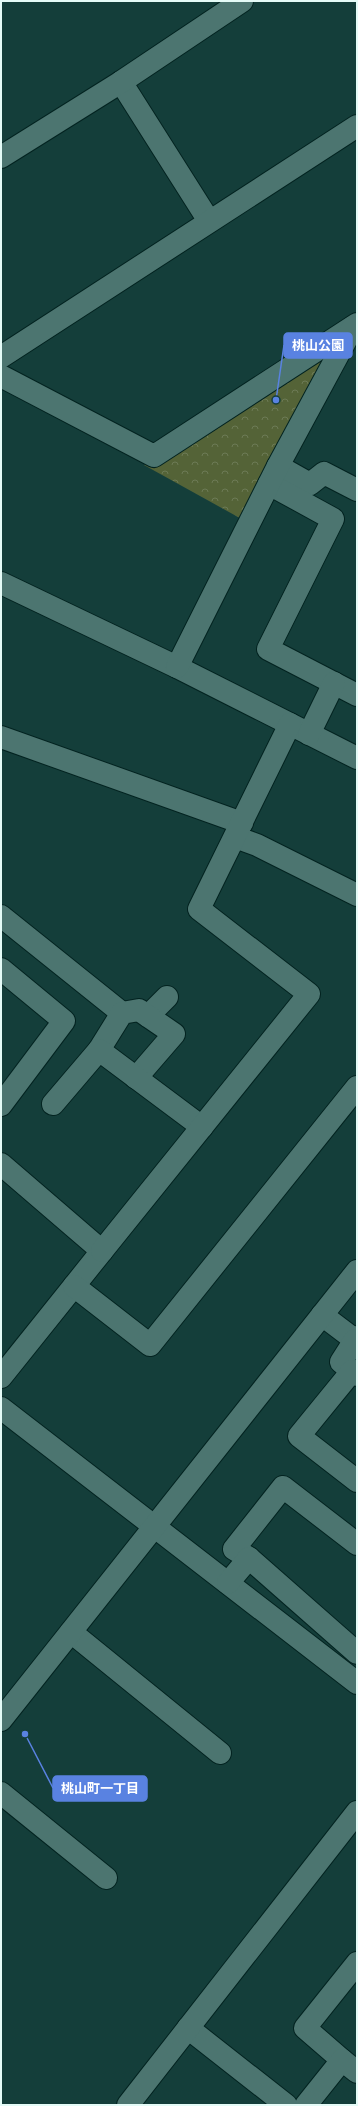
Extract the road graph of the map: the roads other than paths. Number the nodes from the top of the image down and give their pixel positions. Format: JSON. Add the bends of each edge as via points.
{"nodes":[{"id":1,"x":242,"y":1,"type":"edge"},
{"id":2,"x":121,"y":82,"type":"junction"},
{"id":3,"x":357,"y":126,"type":"edge"},
{"id":4,"x":1,"y":157,"type":"edge"},
{"id":5,"x":209,"y":221,"type":"junction"},
{"id":6,"x":357,"y":322,"type":"edge"},
{"id":7,"x":1,"y":357,"type":"edge"},
{"id":8,"x":1,"y":376,"type":"edge"},
{"id":9,"x":274,"y":475,"type":"junction"},
{"id":10,"x":357,"y":490,"type":"edge"},
{"id":11,"x":1,"y":583,"type":"edge"},
{"id":12,"x":177,"y":667,"type":"junction"},
{"id":13,"x":334,"y":683,"type":"junction"},
{"id":14,"x":357,"y":695,"type":"edge"},
{"id":15,"x":300,"y":729,"type":"junction"},
{"id":16,"x":1,"y":737,"type":"edge"},
{"id":17,"x":357,"y":758,"type":"edge"},
{"id":18,"x":238,"y":830,"type":"junction"},
{"id":19,"x":357,"y":895,"type":"edge"},
{"id":20,"x":1,"y":916,"type":"edge"},
{"id":21,"x":1,"y":969,"type":"edge"},
{"id":22,"x":167,"y":997,"type":"dead end"},
{"id":23,"x":122,"y":1013,"type":"junction"},
{"id":24,"x":148,"y":1016,"type":"junction"},
{"id":25,"x":99,"y":1050,"type":"junction"},
{"id":26,"x":136,"y":1078,"type":"junction"},
{"id":27,"x":357,"y":1087,"type":"edge"},
{"id":28,"x":53,"y":1104,"type":"dead end"},
{"id":29,"x":1,"y":1105,"type":"edge"},
{"id":30,"x":202,"y":1127,"type":"junction"},
{"id":31,"x":1,"y":1164,"type":"edge"},
{"id":32,"x":102,"y":1251,"type":"junction"},
{"id":33,"x":357,"y":1271,"type":"edge"},
{"id":34,"x":74,"y":1286,"type":"junction"},
{"id":35,"x":322,"y":1315,"type":"junction"},
{"id":36,"x":356,"y":1339,"type":"edge"},
{"id":37,"x":354,"y":1373,"type":"edge"},
{"id":38,"x":1,"y":1377,"type":"edge"},
{"id":39,"x":1,"y":1408,"type":"edge"},
{"id":40,"x":357,"y":1481,"type":"edge"},
{"id":41,"x":154,"y":1526,"type":"junction"},
{"id":42,"x":357,"y":1544,"type":"edge"},
{"id":43,"x":249,"y":1558,"type":"junction"},
{"id":44,"x":228,"y":1583,"type":"junction"},
{"id":45,"x":71,"y":1632,"type":"junction"},
{"id":46,"x":357,"y":1653,"type":"edge"},
{"id":47,"x":357,"y":1683,"type":"edge"},
{"id":48,"x":1,"y":1720,"type":"edge"},
{"id":49,"x":220,"y":1753,"type":"dead end"},
{"id":50,"x":1,"y":1793,"type":"edge"},
{"id":51,"x":357,"y":1812,"type":"edge"},
{"id":52,"x":106,"y":1878,"type":"dead end"},
{"id":53,"x":357,"y":1963,"type":"edge"},
{"id":54,"x":188,"y":2028,"type":"junction"},
{"id":55,"x":350,"y":2066,"type":"edge"},
{"id":56,"x":128,"y":2105,"type":"edge"},
{"id":57,"x":286,"y":2105,"type":"edge"},
{"id":58,"x":306,"y":2105,"type":"edge"}],
"edges":[{"from":1,"to":2,"type":"street"},
{"from":2,"to":4,"type":"street"},
{"from":2,"to":5,"type":"street"},
{"from":3,"to":5,"type":"street"},
{"from":5,"to":7,"type":"street"},
{"from":6,"to":8,"type":"street","via":[[154,456]]},
{"from":6,"to":9,"type":"street"},
{"from":9,"to":10,"type":"street","via":[[310,484],[324,473]]},
{"from":9,"to":12,"type":"street"},
{"from":9,"to":13,"type":"street","via":[[333,519],[268,649]]},
{"from":11,"to":12,"type":"street"},
{"from":12,"to":15,"type":"street"},
{"from":13,"to":14,"type":"street"},
{"from":13,"to":15,"type":"street"},
{"from":15,"to":17,"type":"street"},
{"from":15,"to":18,"type":"street"},
{"from":16,"to":18,"type":"street"},
{"from":18,"to":19,"type":"street","via":[[257,845]]},
{"from":18,"to":30,"type":"street","via":[[199,909],[309,994]]},
{"from":20,"to":23,"type":"street"},
{"from":21,"to":29,"type":"street","via":[[64,1021]]},
{"from":22,"to":24,"type":"street"},
{"from":23,"to":24,"type":"street","via":[[139,1010]]},
{"from":23,"to":25,"type":"street"},
{"from":24,"to":26,"type":"street","via":[[174,1034]]},
{"from":25,"to":26,"type":"street"},
{"from":25,"to":28,"type":"street"},
{"from":26,"to":30,"type":"street"},
{"from":27,"to":34,"type":"street","via":[[150,1345]]},
{"from":30,"to":32,"type":"street"},
{"from":31,"to":32,"type":"street"},
{"from":32,"to":34,"type":"street"},
{"from":33,"to":35,"type":"street"},
{"from":34,"to":38,"type":"street"},
{"from":35,"to":36,"type":"street"},
{"from":35,"to":41,"type":"street"},
{"from":36,"to":37,"type":"street","via":[[341,1362]]},
{"from":37,"to":40,"type":"street","via":[[299,1436]]},
{"from":39,"to":41,"type":"street"},
{"from":41,"to":44,"type":"street"},
{"from":41,"to":45,"type":"street"},
{"from":42,"to":43,"type":"street","via":[[283,1487],[234,1549]]},
{"from":43,"to":44,"type":"street"},
{"from":43,"to":46,"type":"street"},
{"from":44,"to":47,"type":"street"},
{"from":45,"to":48,"type":"street"},
{"from":45,"to":49,"type":"street"},
{"from":50,"to":52,"type":"street"},
{"from":51,"to":54,"type":"street"},
{"from":53,"to":55,"type":"street","via":[[305,2028]]},
{"from":54,"to":56,"type":"street"},
{"from":54,"to":57,"type":"street"},
{"from":55,"to":58,"type":"street"}]}
